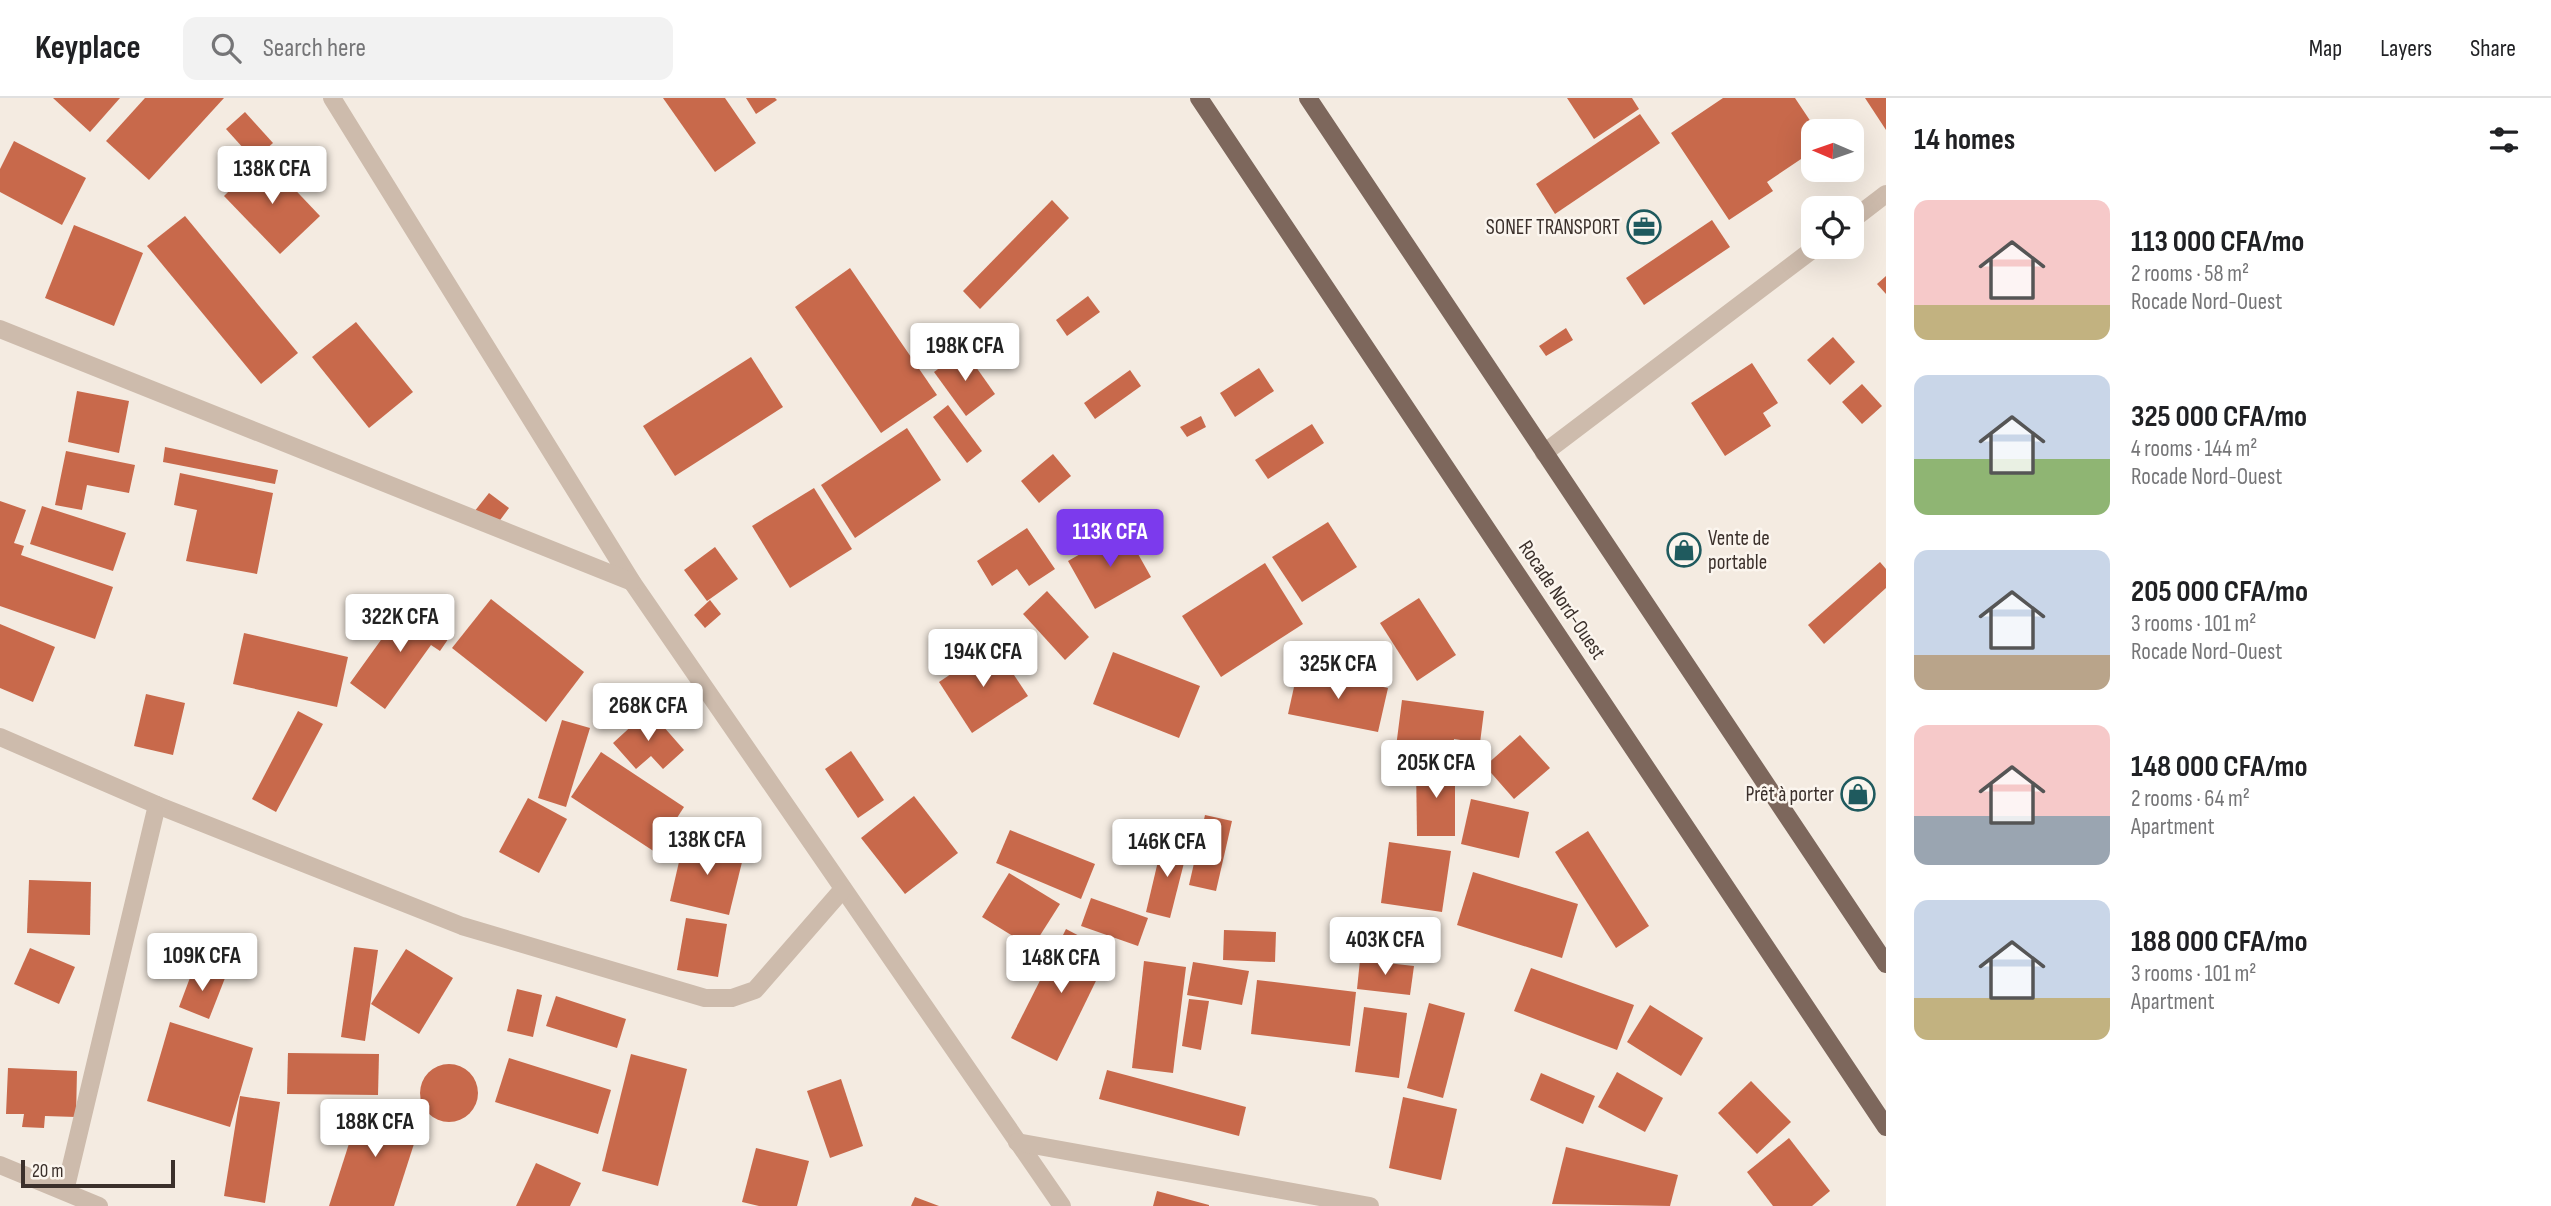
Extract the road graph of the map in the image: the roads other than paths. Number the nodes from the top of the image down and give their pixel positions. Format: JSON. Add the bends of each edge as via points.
{"nodes":[{"id":1,"x":332,"y":98,"type":"edge"},
{"id":2,"x":1199,"y":98,"type":"edge"},
{"id":3,"x":1308,"y":98,"type":"edge"},
{"id":4,"x":1886,"y":194,"type":"edge"},
{"id":5,"x":1864,"y":211,"type":"edge"},
{"id":6,"x":1801,"y":258,"type":"edge"},
{"id":7,"x":0,"y":329,"type":"edge"},
{"id":8,"x":1544,"y":453,"type":"junction"},
{"id":9,"x":632,"y":582,"type":"junction"},
{"id":10,"x":0,"y":737,"type":"edge"},
{"id":11,"x":157,"y":805,"type":"junction"},
{"id":12,"x":843,"y":889,"type":"junction"},
{"id":13,"x":1886,"y":964,"type":"edge"},
{"id":14,"x":1886,"y":1126,"type":"edge"},
{"id":15,"x":1017,"y":1142,"type":"junction"},
{"id":16,"x":0,"y":1165,"type":"edge"},
{"id":17,"x":65,"y":1191,"type":"junction"},
{"id":18,"x":99,"y":1206,"type":"edge"},
{"id":19,"x":1062,"y":1206,"type":"edge"},
{"id":20,"x":1370,"y":1206,"type":"edge"}],
"edges":[{"from":1,"to":9,"type":"street"},
{"from":2,"to":14,"type":"main road","name":"Rocade Nord-Ouest"},
{"from":3,"to":8,"type":"main road"},
{"from":4,"to":5,"type":"street"},
{"from":6,"to":8,"type":"street"},
{"from":7,"to":9,"type":"street"},
{"from":8,"to":13,"type":"main road"},
{"from":9,"to":12,"type":"street"},
{"from":10,"to":11,"type":"street"},
{"from":11,"to":12,"type":"street","via":[[462,926],[705,998],[733,998],[755,990]]},
{"from":11,"to":17,"type":"street"},
{"from":12,"to":15,"type":"street"},
{"from":15,"to":19,"type":"street"},
{"from":15,"to":20,"type":"street"},
{"from":16,"to":17,"type":"street"},
{"from":17,"to":18,"type":"street"}]}
